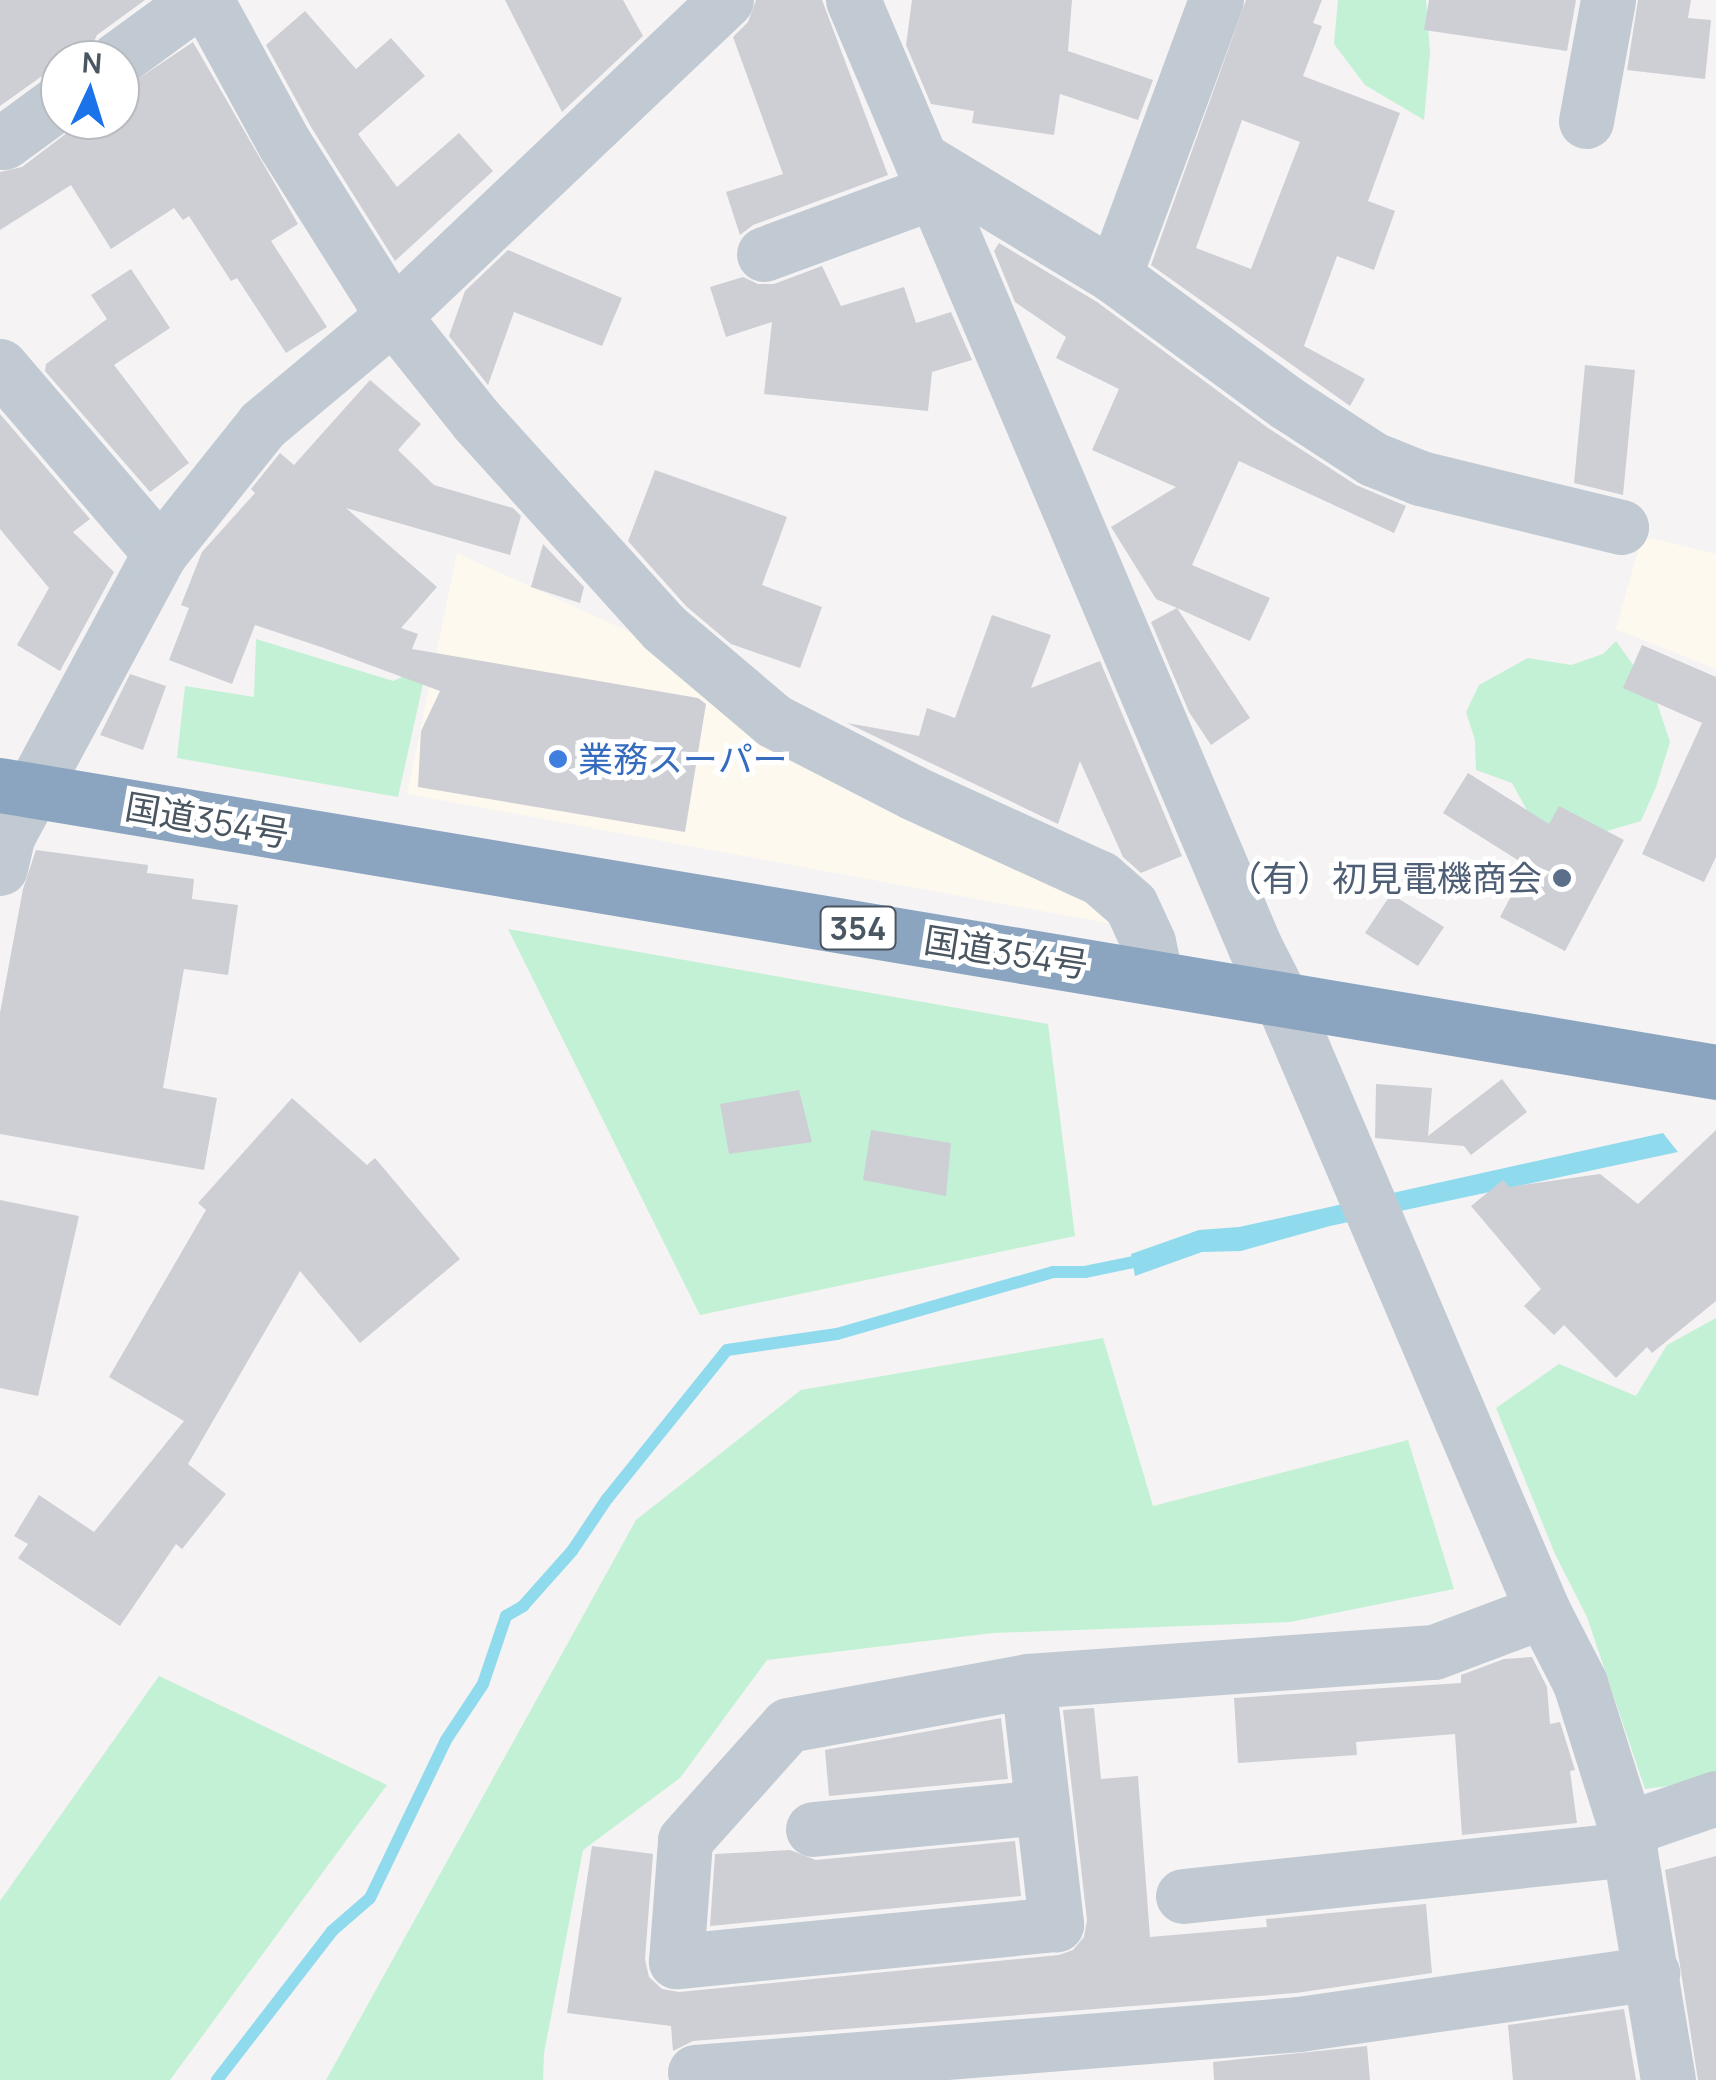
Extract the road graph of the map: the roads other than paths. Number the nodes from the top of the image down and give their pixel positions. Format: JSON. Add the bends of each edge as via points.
{"nodes":[{"id":1,"x":202,"y":0,"type":"edge"},
{"id":2,"x":726,"y":0,"type":"edge"},
{"id":3,"x":853,"y":0,"type":"edge"},
{"id":4,"x":1216,"y":0,"type":"edge"},
{"id":5,"x":1608,"y":0,"type":"edge"},
{"id":6,"x":140,"y":43,"type":"edge"},
{"id":7,"x":40,"y":116,"type":"edge"},
{"id":8,"x":1586,"y":121,"type":"dead end"},
{"id":9,"x":4,"y":142,"type":"dead end"},
{"id":10,"x":928,"y":175,"type":"junction"},
{"id":11,"x":764,"y":254,"type":"dead end"},
{"id":12,"x":1114,"y":276,"type":"junction"},
{"id":13,"x":393,"y":316,"type":"junction"},
{"id":14,"x":0,"y":366,"type":"edge"},
{"id":15,"x":1621,"y":527,"type":"dead end"},
{"id":16,"x":160,"y":552,"type":"junction"},
{"id":17,"x":16,"y":788,"type":"edge"},
{"id":18,"x":0,"y":868,"type":"edge"},
{"id":19,"x":1155,"y":976,"type":"junction"},
{"id":20,"x":1281,"y":998,"type":"junction"},
{"id":21,"x":1716,"y":1072,"type":"edge"},
{"id":22,"x":1543,"y":1611,"type":"junction"},
{"id":23,"x":1028,"y":1682,"type":"junction"},
{"id":24,"x":1716,"y":1798,"type":"edge"},
{"id":25,"x":1041,"y":1807,"type":"junction"},
{"id":26,"x":813,"y":1828,"type":"dead end"},
{"id":27,"x":1628,"y":1839,"type":"junction"},
{"id":28,"x":1183,"y":1896,"type":"dead end"},
{"id":29,"x":1652,"y":1973,"type":"junction"},
{"id":30,"x":853,"y":2069,"type":"edge"},
{"id":31,"x":695,"y":2072,"type":"dead end"},
{"id":32,"x":1668,"y":2080,"type":"edge"}],
"edges":[{"from":1,"to":6,"type":"street"},
{"from":1,"to":13,"type":"street"},
{"from":2,"to":13,"type":"street"},
{"from":3,"to":10,"type":"street"},
{"from":4,"to":12,"type":"street"},
{"from":5,"to":8,"type":"street"},
{"from":7,"to":9,"type":"street"},
{"from":10,"to":11,"type":"street"},
{"from":10,"to":12,"type":"street"},
{"from":10,"to":20,"type":"street"},
{"from":12,"to":15,"type":"street","via":[[1373,459],[1420,478]]},
{"from":13,"to":16,"type":"street","via":[[262,425]]},
{"from":13,"to":19,"type":"street","via":[[476,420],[664,628],[774,721],[1100,878],[1130,905]]},
{"from":14,"to":16,"type":"street"},
{"from":16,"to":17,"type":"street"},
{"from":17,"to":18,"type":"street"},
{"from":17,"to":19,"type":"highway","name":"国道354号","number":"354"},
{"from":19,"to":20,"type":"highway","name":"国道354号","number":"354"},
{"from":20,"to":21,"type":"highway","name":"国道354号","number":"354"},
{"from":20,"to":22,"type":"street"},
{"from":22,"to":23,"type":"street","via":[[1434,1652]]},
{"from":22,"to":27,"type":"street","via":[[1580,1683]]},
{"from":23,"to":25,"type":"street"},
{"from":23,"to":25,"type":"street","via":[[788,1725],[684,1840],[676,1961],[1056,1924]]},
{"from":24,"to":27,"type":"street"},
{"from":25,"to":26,"type":"street"},
{"from":27,"to":28,"type":"street"},
{"from":27,"to":29,"type":"street"},
{"from":29,"to":30,"type":"street","via":[[1299,2024]]},
{"from":29,"to":32,"type":"street"},
{"from":30,"to":31,"type":"street"}]}
